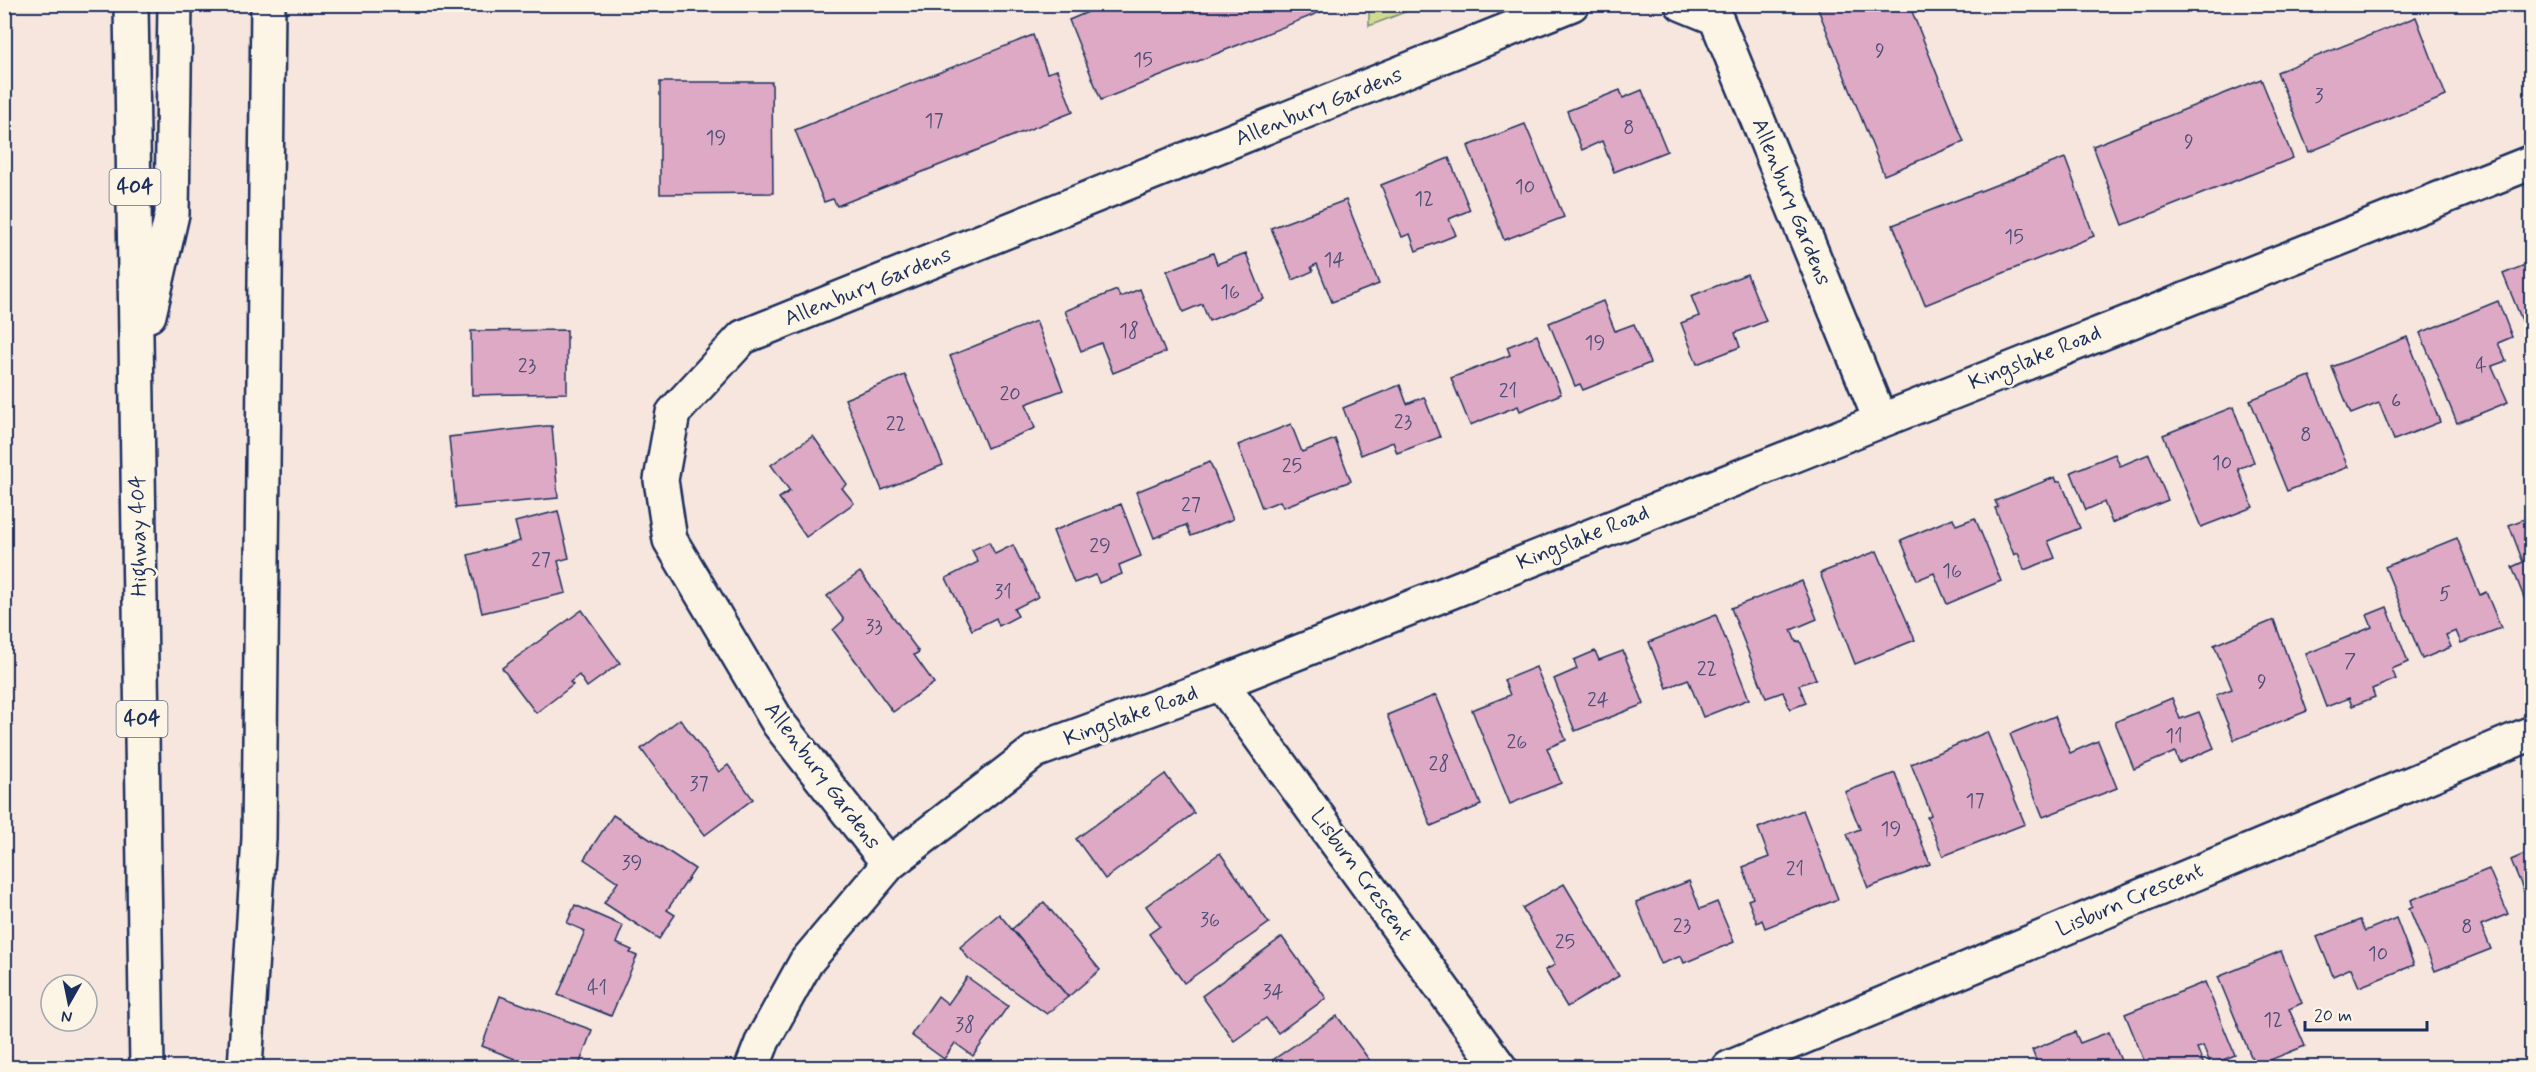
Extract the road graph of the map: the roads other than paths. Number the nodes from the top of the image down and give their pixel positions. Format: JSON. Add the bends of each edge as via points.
{"nodes":[{"id":1,"x":131,"y":4,"type":"edge"},
{"id":2,"x":175,"y":4,"type":"edge"},
{"id":3,"x":268,"y":4,"type":"edge"},
{"id":4,"x":1572,"y":4,"type":"edge"},
{"id":5,"x":1682,"y":4,"type":"edge"},
{"id":6,"x":2532,"y":162,"type":"edge"},
{"id":7,"x":136,"y":370,"type":"junction"},
{"id":8,"x":1880,"y":419,"type":"junction"},
{"id":9,"x":1221,"y":683,"type":"junction"},
{"id":10,"x":2532,"y":733,"type":"edge"},
{"id":11,"x":889,"y":864,"type":"junction"},
{"id":12,"x":147,"y":1068,"type":"edge"},
{"id":13,"x":245,"y":1068,"type":"edge"},
{"id":14,"x":752,"y":1068,"type":"edge"},
{"id":15,"x":1500,"y":1068,"type":"edge"},
{"id":16,"x":1729,"y":1068,"type":"edge"}],
"edges":[{"from":1,"to":7,"type":"main road","name":"Highway 404","number":"404"},
{"from":2,"to":7,"type":"main road","via":[[172,214]]},
{"from":3,"to":13,"type":"main road","via":[[259,838]]},
{"from":4,"to":11,"type":"main road","name":"Allenbury Gardens","via":[[743,337],[673,413],[662,480],[670,540],[778,724]]},
{"from":5,"to":8,"type":"main road","name":"Allenbury Gardens","via":[[1716,18]]},
{"from":6,"to":8,"type":"main road","name":"Kingslake Road"},
{"from":7,"to":12,"type":"main road","name":"Highway 404","number":"404"},
{"from":8,"to":9,"type":"main road","name":"Kingslake Road"},
{"from":9,"to":11,"type":"main road","name":"Kingslake Road","via":[[1035,751]]},
{"from":9,"to":15,"type":"main road","name":"Lisburn Crescent"},
{"from":10,"to":16,"type":"main road","name":"Lisburn Crescent"},
{"from":11,"to":14,"type":"main road","name":"Kingslake Road","via":[[806,962]]}]}
